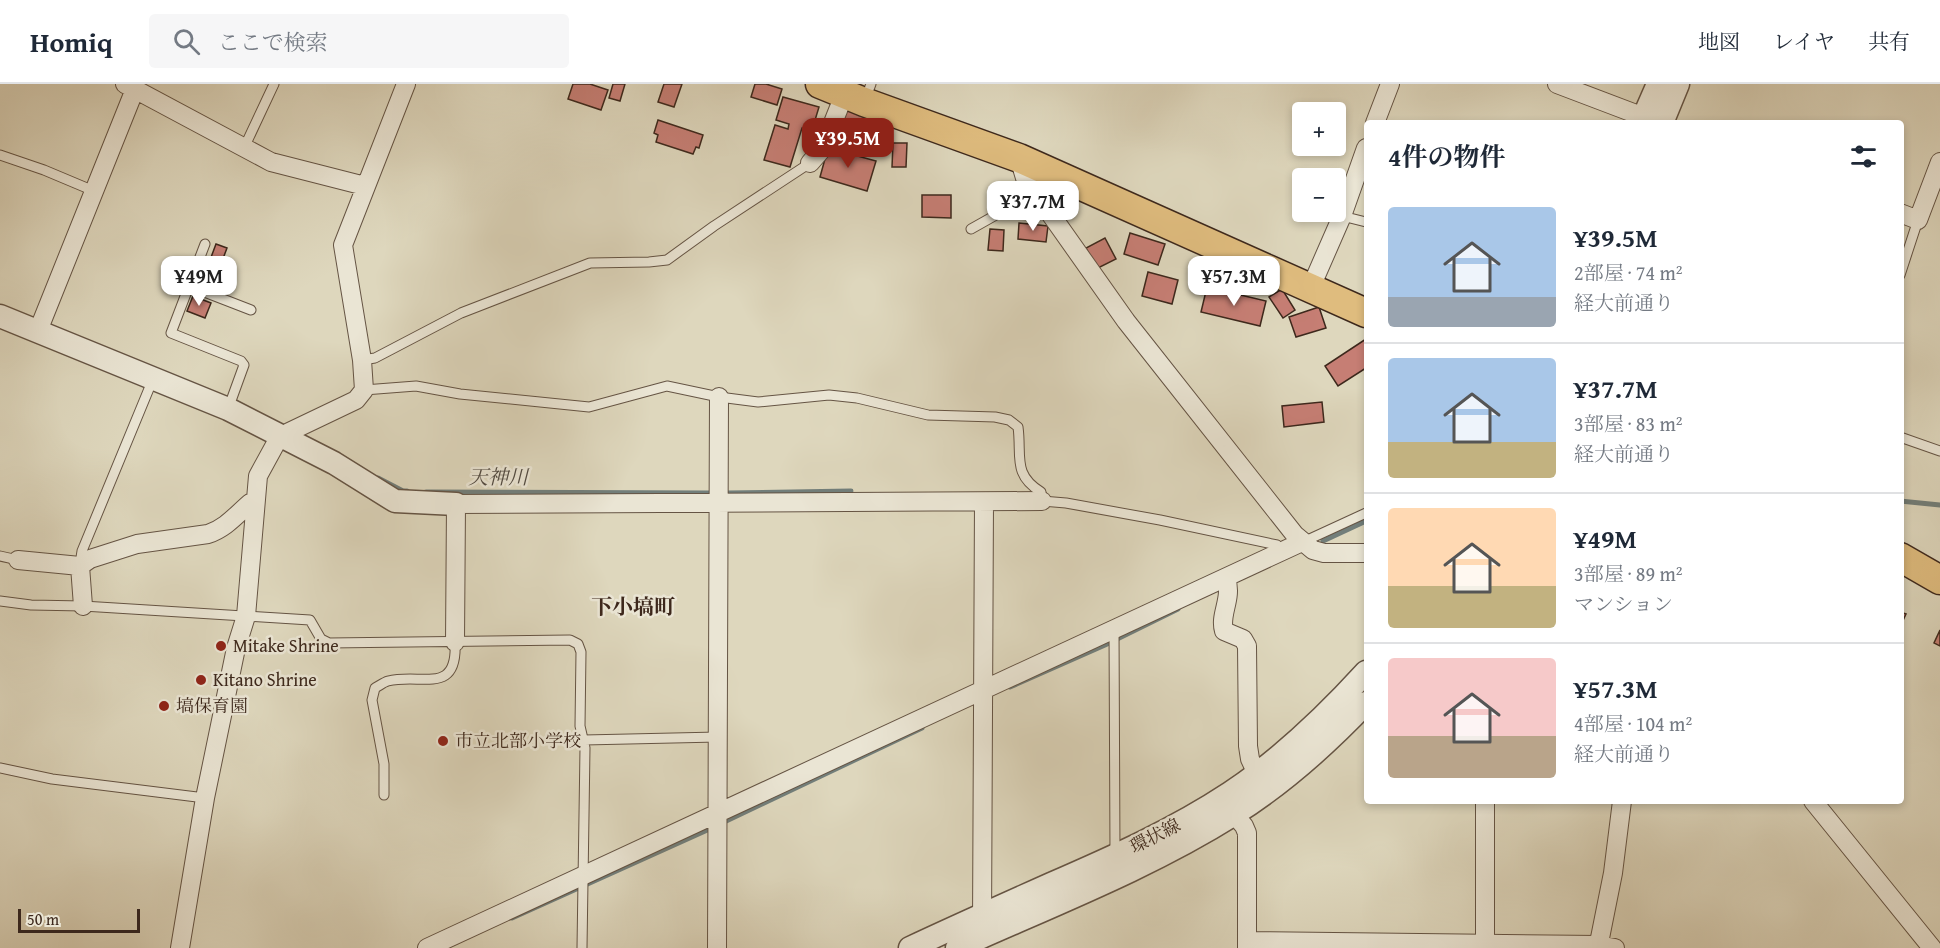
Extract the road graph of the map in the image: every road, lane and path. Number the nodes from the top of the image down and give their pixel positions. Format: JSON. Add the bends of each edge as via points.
{"nodes":[{"id":1,"x":274,"y":84,"type":"edge"},
{"id":2,"x":406,"y":84,"type":"edge"},
{"id":3,"x":1390,"y":84,"type":"edge"},
{"id":4,"x":1557,"y":84,"type":"edge"},
{"id":5,"x":1658,"y":84,"type":"edge"},
{"id":6,"x":1678,"y":84,"type":"edge"},
{"id":7,"x":130,"y":86,"type":"edge"},
{"id":8,"x":850,"y":91,"type":"edge"},
{"id":9,"x":1377,"y":120,"type":"edge"},
{"id":10,"x":1650,"y":120,"type":"edge"},
{"id":11,"x":1655,"y":120,"type":"edge"},
{"id":12,"x":1656,"y":120,"type":"edge"},
{"id":13,"x":244,"y":148,"type":"junction"},
{"id":14,"x":1364,"y":154,"type":"edge"},
{"id":15,"x":0,"y":155,"type":"edge"},
{"id":16,"x":1019,"y":158,"type":"junction"},
{"id":17,"x":1940,"y":162,"type":"edge"},
{"id":18,"x":810,"y":163,"type":"joint"},
{"id":19,"x":365,"y":186,"type":"junction"},
{"id":20,"x":94,"y":191,"type":"junction"},
{"id":21,"x":1035,"y":193,"type":"junction"},
{"id":22,"x":1346,"y":205,"type":"edge"},
{"id":23,"x":1904,"y":215,"type":"edge"},
{"id":24,"x":1346,"y":217,"type":"edge"},
{"id":25,"x":1918,"y":220,"type":"junction"},
{"id":26,"x":1339,"y":222,"type":"edge"},
{"id":27,"x":1364,"y":222,"type":"edge"},
{"id":28,"x":971,"y":229,"type":"dead end"},
{"id":29,"x":205,"y":244,"type":"dead end"},
{"id":30,"x":1904,"y":262,"type":"edge"},
{"id":31,"x":189,"y":286,"type":"junction"},
{"id":32,"x":1311,"y":287,"type":"junction"},
{"id":33,"x":251,"y":310,"type":"dead end"},
{"id":34,"x":1364,"y":312,"type":"edge"},
{"id":35,"x":0,"y":316,"type":"edge"},
{"id":36,"x":38,"y":331,"type":"junction"},
{"id":37,"x":362,"y":360,"type":"junction"},
{"id":38,"x":153,"y":378,"type":"junction"},
{"id":39,"x":364,"y":390,"type":"junction"},
{"id":40,"x":719,"y":397,"type":"junction"},
{"id":41,"x":228,"y":409,"type":"junction"},
{"id":42,"x":284,"y":436,"type":"junction"},
{"id":43,"x":1904,"y":438,"type":"edge"},
{"id":44,"x":1940,"y":451,"type":"edge"},
{"id":45,"x":1042,"y":501,"type":"junction"},
{"id":46,"x":255,"y":502,"type":"junction"},
{"id":47,"x":984,"y":502,"type":"junction"},
{"id":48,"x":718,"y":503,"type":"junction"},
{"id":49,"x":456,"y":504,"type":"junction"},
{"id":50,"x":1364,"y":514,"type":"edge"},
{"id":51,"x":1302,"y":542,"type":"junction"},
{"id":52,"x":1282,"y":551,"type":"junction"},
{"id":53,"x":1364,"y":553,"type":"edge"},
{"id":54,"x":0,"y":556,"type":"edge"},
{"id":55,"x":1904,"y":559,"type":"edge"},
{"id":56,"x":18,"y":560,"type":"joint"},
{"id":57,"x":80,"y":566,"type":"junction"},
{"id":58,"x":1226,"y":578,"type":"junction"},
{"id":59,"x":1940,"y":580,"type":"edge"},
{"id":60,"x":0,"y":601,"type":"edge"},
{"id":61,"x":83,"y":606,"type":"junction"},
{"id":62,"x":246,"y":616,"type":"junction"},
{"id":63,"x":1114,"y":628,"type":"junction"},
{"id":64,"x":455,"y":642,"type":"junction"},
{"id":65,"x":1364,"y":674,"type":"edge"},
{"id":66,"x":983,"y":690,"type":"junction"},
{"id":67,"x":1364,"y":706,"type":"edge"},
{"id":68,"x":718,"y":737,"type":"junction"},
{"id":69,"x":584,"y":740,"type":"junction"},
{"id":70,"x":0,"y":768,"type":"edge"},
{"id":71,"x":1257,"y":774,"type":"junction"},
{"id":72,"x":384,"y":795,"type":"dead end"},
{"id":73,"x":205,"y":798,"type":"junction"},
{"id":74,"x":1485,"y":804,"type":"edge"},
{"id":75,"x":1622,"y":804,"type":"edge"},
{"id":76,"x":1815,"y":804,"type":"edge"},
{"id":77,"x":718,"y":813,"type":"junction"},
{"id":78,"x":1234,"y":814,"type":"junction"},
{"id":79,"x":1115,"y":856,"type":"junction"},
{"id":80,"x":583,"y":876,"type":"junction"},
{"id":81,"x":982,"y":933,"type":"edge"},
{"id":82,"x":452,"y":943,"type":"edge"},
{"id":83,"x":1247,"y":945,"type":"edge"},
{"id":84,"x":1485,"y":947,"type":"edge"},
{"id":85,"x":1604,"y":947,"type":"edge"},
{"id":86,"x":180,"y":948,"type":"edge"},
{"id":87,"x":427,"y":948,"type":"edge"},
{"id":88,"x":582,"y":948,"type":"edge"},
{"id":89,"x":717,"y":948,"type":"edge"},
{"id":90,"x":910,"y":948,"type":"edge"},
{"id":91,"x":957,"y":948,"type":"edge"},
{"id":92,"x":1932,"y":948,"type":"edge"}],
"edges":[{"from":1,"to":13,"type":"lane"},
{"from":2,"to":19,"type":"street"},
{"from":3,"to":9,"type":"street"},
{"from":4,"to":10,"type":"street"},
{"from":5,"to":11,"type":"street"},
{"from":6,"to":12,"type":"street"},
{"from":7,"to":13,"type":"street"},
{"from":7,"to":20,"type":"street"},
{"from":8,"to":16,"type":"main road"},
{"from":8,"to":18,"type":"street","via":[[823,148]]},
{"from":13,"to":19,"type":"street","via":[[271,162]]},
{"from":14,"to":22,"type":"street"},
{"from":15,"to":20,"type":"lane"},
{"from":16,"to":21,"type":"street","via":[[1021,170]]},
{"from":16,"to":32,"type":"main road"},
{"from":17,"to":25,"type":"street"},
{"from":18,"to":37,"type":"lane","via":[[667,260],[590,263],[461,313],[375,358]]},
{"from":19,"to":37,"type":"street","via":[[343,245]]},
{"from":20,"to":36,"type":"street"},
{"from":21,"to":28,"type":"lane"},
{"from":21,"to":51,"type":"street","via":[[1126,321]]},
{"from":23,"to":25,"type":"street"},
{"from":24,"to":27,"type":"lane"},
{"from":25,"to":30,"type":"lane"},
{"from":26,"to":32,"type":"street"},
{"from":29,"to":31,"type":"lane"},
{"from":31,"to":33,"type":"lane"},
{"from":31,"to":41,"type":"lane","via":[[171,333],[244,365]]},
{"from":32,"to":34,"type":"main road"},
{"from":35,"to":36,"type":"street"},
{"from":36,"to":38,"type":"street"},
{"from":37,"to":39,"type":"street"},
{"from":38,"to":41,"type":"street"},
{"from":38,"to":57,"type":"lane","via":[[82,551]]},
{"from":39,"to":40,"type":"lane","via":[[416,386],[589,407],[667,386]]},
{"from":39,"to":42,"type":"street","via":[[356,400]]},
{"from":40,"to":45,"type":"lane","via":[[758,402],[829,395],[928,415],[978,415],[1009,420],[1018,427],[1025,480],[1041,492]]},
{"from":40,"to":48,"type":"street"},
{"from":41,"to":42,"type":"street"},
{"from":42,"to":46,"type":"street","via":[[258,476]]},
{"from":42,"to":49,"type":"street","via":[[395,501]]},
{"from":43,"to":44,"type":"lane"},
{"from":45,"to":47,"type":"street"},
{"from":45,"to":52,"type":"lane","via":[[1160,520],[1277,545]]},
{"from":46,"to":57,"type":"street","via":[[217,531],[137,544]]},
{"from":46,"to":62,"type":"street"},
{"from":47,"to":48,"type":"street"},
{"from":47,"to":66,"type":"street"},
{"from":48,"to":49,"type":"street"},
{"from":48,"to":68,"type":"street"},
{"from":49,"to":64,"type":"street"},
{"from":50,"to":51,"type":"lane"},
{"from":51,"to":52,"type":"street"},
{"from":51,"to":53,"type":"street","via":[[1324,553]]},
{"from":52,"to":58,"type":"street"},
{"from":54,"to":56,"type":"lane"},
{"from":55,"to":59,"type":"main road"},
{"from":56,"to":57,"type":"street"},
{"from":57,"to":61,"type":"street"},
{"from":58,"to":63,"type":"street"},
{"from":58,"to":71,"type":"street","via":[[1230,590],[1222,625],[1224,631],[1243,639],[1247,646],[1248,746]]},
{"from":60,"to":61,"type":"lane"},
{"from":61,"to":62,"type":"lane"},
{"from":62,"to":64,"type":"lane","via":[[310,620],[321,639],[329,643]]},
{"from":62,"to":73,"type":"street"},
{"from":63,"to":66,"type":"street"},
{"from":63,"to":79,"type":"lane"},
{"from":64,"to":69,"type":"lane","via":[[570,640],[578,644],[580,726]]},
{"from":64,"to":72,"type":"lane","via":[[456,657],[451,671],[442,677],[387,681],[375,688],[372,700],[384,764]]},
{"from":65,"to":71,"type":"street","name":"環状線","via":[[1311,729]]},
{"from":66,"to":77,"type":"street"},
{"from":66,"to":81,"type":"street"},
{"from":67,"to":78,"type":"street","name":"環状線","via":[[1320,749]]},
{"from":68,"to":69,"type":"lane"},
{"from":68,"to":77,"type":"street"},
{"from":69,"to":80,"type":"lane"},
{"from":70,"to":73,"type":"lane","via":[[52,779]]},
{"from":71,"to":79,"type":"street","name":"環状線","via":[[1184,822]]},
{"from":73,"to":86,"type":"street"},
{"from":74,"to":84,"type":"street"},
{"from":75,"to":85,"type":"street"},
{"from":76,"to":92,"type":"street"},
{"from":77,"to":80,"type":"street"},
{"from":77,"to":89,"type":"street"},
{"from":78,"to":81,"type":"street","name":"環状線","via":[[1116,877]]},
{"from":78,"to":83,"type":"street","via":[[1247,833]]},
{"from":79,"to":81,"type":"street","name":"環状線"},
{"from":80,"to":82,"type":"street"},
{"from":80,"to":88,"type":"lane"},
{"from":81,"to":90,"type":"street","name":"環状線"},
{"from":81,"to":91,"type":"street","name":"環状線"},
{"from":82,"to":87,"type":"street"},
{"from":83,"to":84,"type":"street"},
{"from":84,"to":85,"type":"street"}]}
